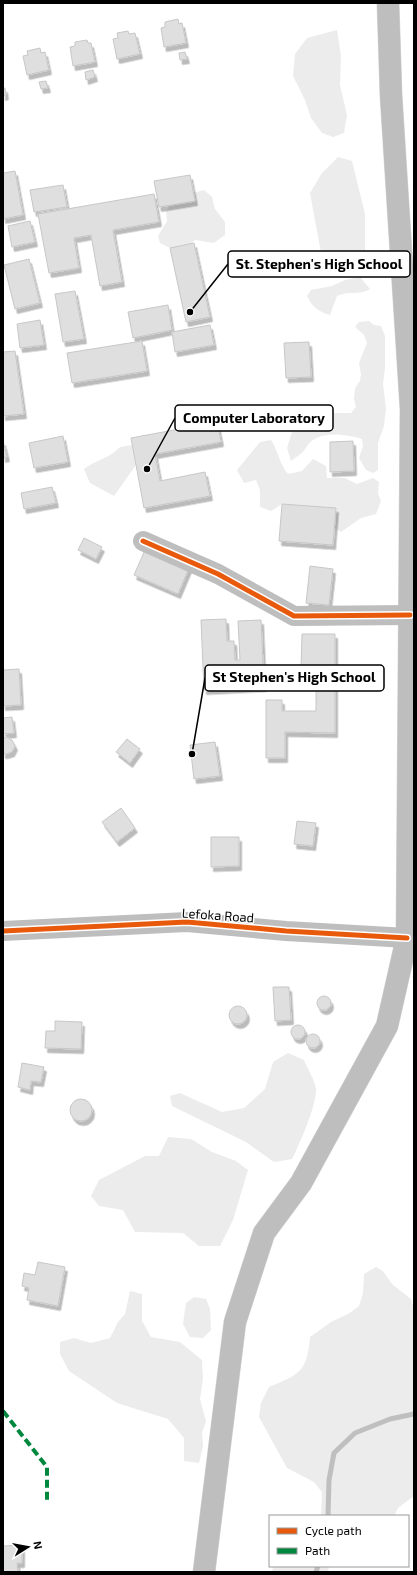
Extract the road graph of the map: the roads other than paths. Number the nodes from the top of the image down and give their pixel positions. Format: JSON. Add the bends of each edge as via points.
{"nodes":[{"id":1,"x":388,"y":3,"type":"edge"},
{"id":2,"x":143,"y":541,"type":"dead end"},
{"id":3,"x":410,"y":615,"type":"junction"},
{"id":4,"x":3,"y":931,"type":"edge"},
{"id":5,"x":407,"y":938,"type":"junction"},
{"id":6,"x":204,"y":1572,"type":"edge"}],
"edges":[{"from":1,"to":3,"type":"main road","via":[[391,95],[411,409]]},
{"from":2,"to":3,"type":"street","via":[[218,574],[294,616]]},
{"from":3,"to":5,"type":"main road"},
{"from":4,"to":5,"type":"street","name":"Lefoka Road","via":[[187,922]]},
{"from":5,"to":6,"type":"main road","via":[[387,1026],[301,1183],[264,1233],[246,1287],[235,1322]]}]}
